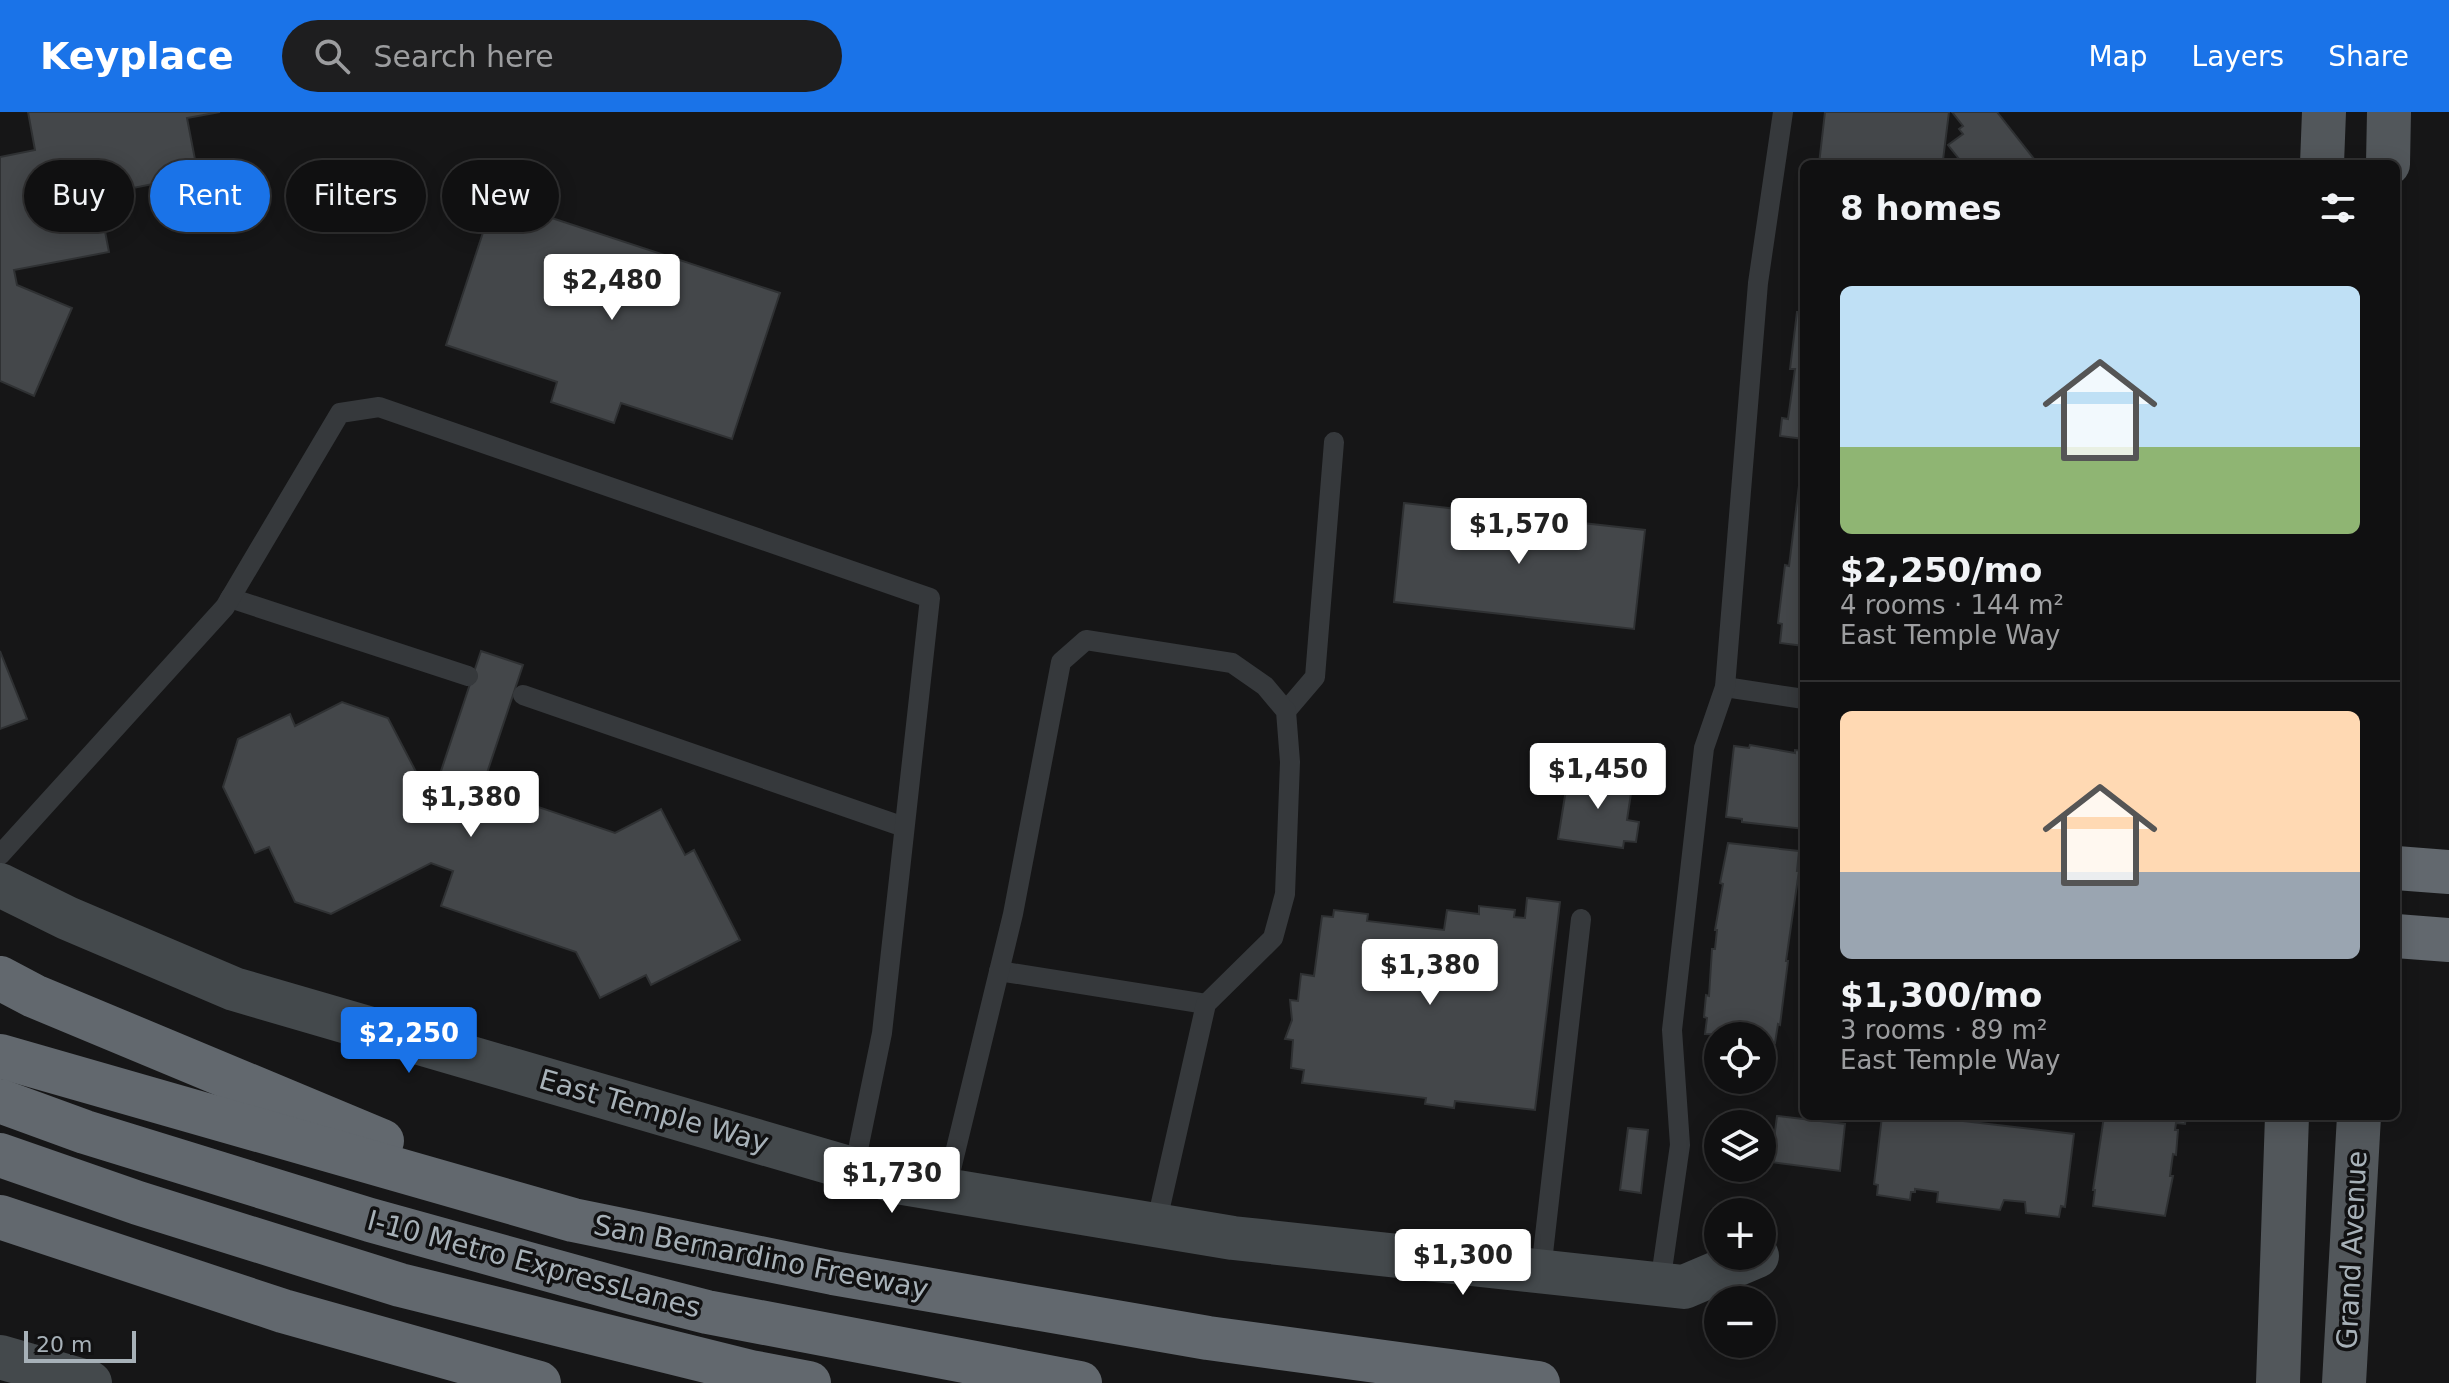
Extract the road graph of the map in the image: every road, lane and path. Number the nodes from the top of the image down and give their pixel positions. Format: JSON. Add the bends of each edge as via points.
{"nodes":[{"id":1,"x":1783,"y":112,"type":"edge"},
{"id":2,"x":2324,"y":112,"type":"edge"},
{"id":3,"x":2389,"y":112,"type":"edge"},
{"id":4,"x":2322,"y":160,"type":"edge"},
{"id":5,"x":2388,"y":160,"type":"edge"},
{"id":6,"x":1334,"y":442,"type":"dead end"},
{"id":7,"x":228,"y":602,"type":"junction"},
{"id":8,"x":468,"y":676,"type":"dead end"},
{"id":9,"x":1725,"y":687,"type":"junction"},
{"id":10,"x":523,"y":695,"type":"dead end"},
{"id":11,"x":1800,"y":698,"type":"edge"},
{"id":12,"x":1286,"y":711,"type":"junction"},
{"id":13,"x":904,"y":827,"type":"junction"},
{"id":14,"x":0,"y":855,"type":"edge"},
{"id":15,"x":2400,"y":868,"type":"edge"},
{"id":16,"x":2449,"y":872,"type":"edge"},
{"id":17,"x":0,"y":885,"type":"edge"},
{"id":18,"x":1581,"y":919,"type":"dead end"},
{"id":19,"x":2400,"y":936,"type":"edge"},
{"id":20,"x":2449,"y":940,"type":"edge"},
{"id":21,"x":999,"y":971,"type":"junction"},
{"id":22,"x":0,"y":978,"type":"edge"},
{"id":23,"x":1206,"y":1004,"type":"junction"},
{"id":24,"x":0,"y":1056,"type":"edge"},
{"id":25,"x":0,"y":1101,"type":"edge"},
{"id":26,"x":2287,"y":1120,"type":"edge"},
{"id":27,"x":2359,"y":1120,"type":"edge"},
{"id":28,"x":0,"y":1155,"type":"edge"},
{"id":29,"x":854,"y":1169,"type":"junction"},
{"id":30,"x":946,"y":1190,"type":"junction"},
{"id":31,"x":5,"y":1220,"type":"edge"},
{"id":32,"x":573,"y":1220,"type":"junction"},
{"id":33,"x":1156,"y":1225,"type":"junction"},
{"id":34,"x":1725,"y":1270,"type":"edge"},
{"id":35,"x":1541,"y":1271,"type":"junction"},
{"id":36,"x":1660,"y":1284,"type":"junction"},
{"id":37,"x":0,"y":1357,"type":"edge"},
{"id":38,"x":90,"y":1383,"type":"edge"},
{"id":39,"x":539,"y":1383,"type":"edge"},
{"id":40,"x":809,"y":1383,"type":"edge"},
{"id":41,"x":1080,"y":1383,"type":"edge"},
{"id":42,"x":1538,"y":1383,"type":"edge"},
{"id":43,"x":2278,"y":1383,"type":"edge"},
{"id":44,"x":2344,"y":1383,"type":"edge"}],
"edges":[{"from":1,"to":9,"type":"lane","via":[[1758,283]]},
{"from":2,"to":4,"type":"main road"},
{"from":3,"to":5,"type":"main road"},
{"from":6,"to":12,"type":"lane","via":[[1315,677]]},
{"from":7,"to":8,"type":"lane"},
{"from":7,"to":13,"type":"lane","via":[[340,413],[379,407],[930,598]]},
{"from":7,"to":14,"type":"lane"},
{"from":9,"to":11,"type":"lane"},
{"from":9,"to":36,"type":"lane","via":[[1704,748],[1672,1030],[1680,1145]]},
{"from":10,"to":13,"type":"lane"},
{"from":12,"to":21,"type":"lane","via":[[1265,686],[1232,663],[1086,640],[1061,662]]},
{"from":12,"to":23,"type":"lane","via":[[1290,762],[1285,894],[1273,938]]},
{"from":13,"to":29,"type":"lane","via":[[882,1033]]},
{"from":15,"to":16,"type":"highway"},
{"from":17,"to":29,"type":"street","name":"East Temple Way","via":[[234,989]]},
{"from":18,"to":35,"type":"lane"},
{"from":19,"to":20,"type":"highway"},
{"from":21,"to":23,"type":"lane"},
{"from":21,"to":30,"type":"lane"},
{"from":22,"to":32,"type":"highway"},
{"from":23,"to":33,"type":"lane"},
{"from":24,"to":32,"type":"highway","name":"San Bernardino Freeway"},
{"from":25,"to":41,"type":"highway","name":"I-10 Metro ExpressLanes","via":[[370,1220],[633,1293],[722,1315]]},
{"from":26,"to":43,"type":"main road"},
{"from":27,"to":44,"type":"main road","name":"Grand Avenue"},
{"from":28,"to":40,"type":"highway","name":"I-10 Metro ExpressLanes","via":[[400,1285]]},
{"from":29,"to":30,"type":"street","name":"East Temple Way"},
{"from":30,"to":33,"type":"street","name":"East Temple Way"},
{"from":31,"to":39,"type":"highway","via":[[283,1311]]},
{"from":32,"to":42,"type":"highway","name":"San Bernardino Freeway","via":[[833,1273],[1208,1338]]},
{"from":33,"to":35,"type":"street","name":"East Temple Way"},
{"from":34,"to":36,"type":"street","name":"East Temple Way","via":[[1684,1287]]},
{"from":35,"to":36,"type":"street","name":"East Temple Way"},
{"from":37,"to":38,"type":"street"}]}
